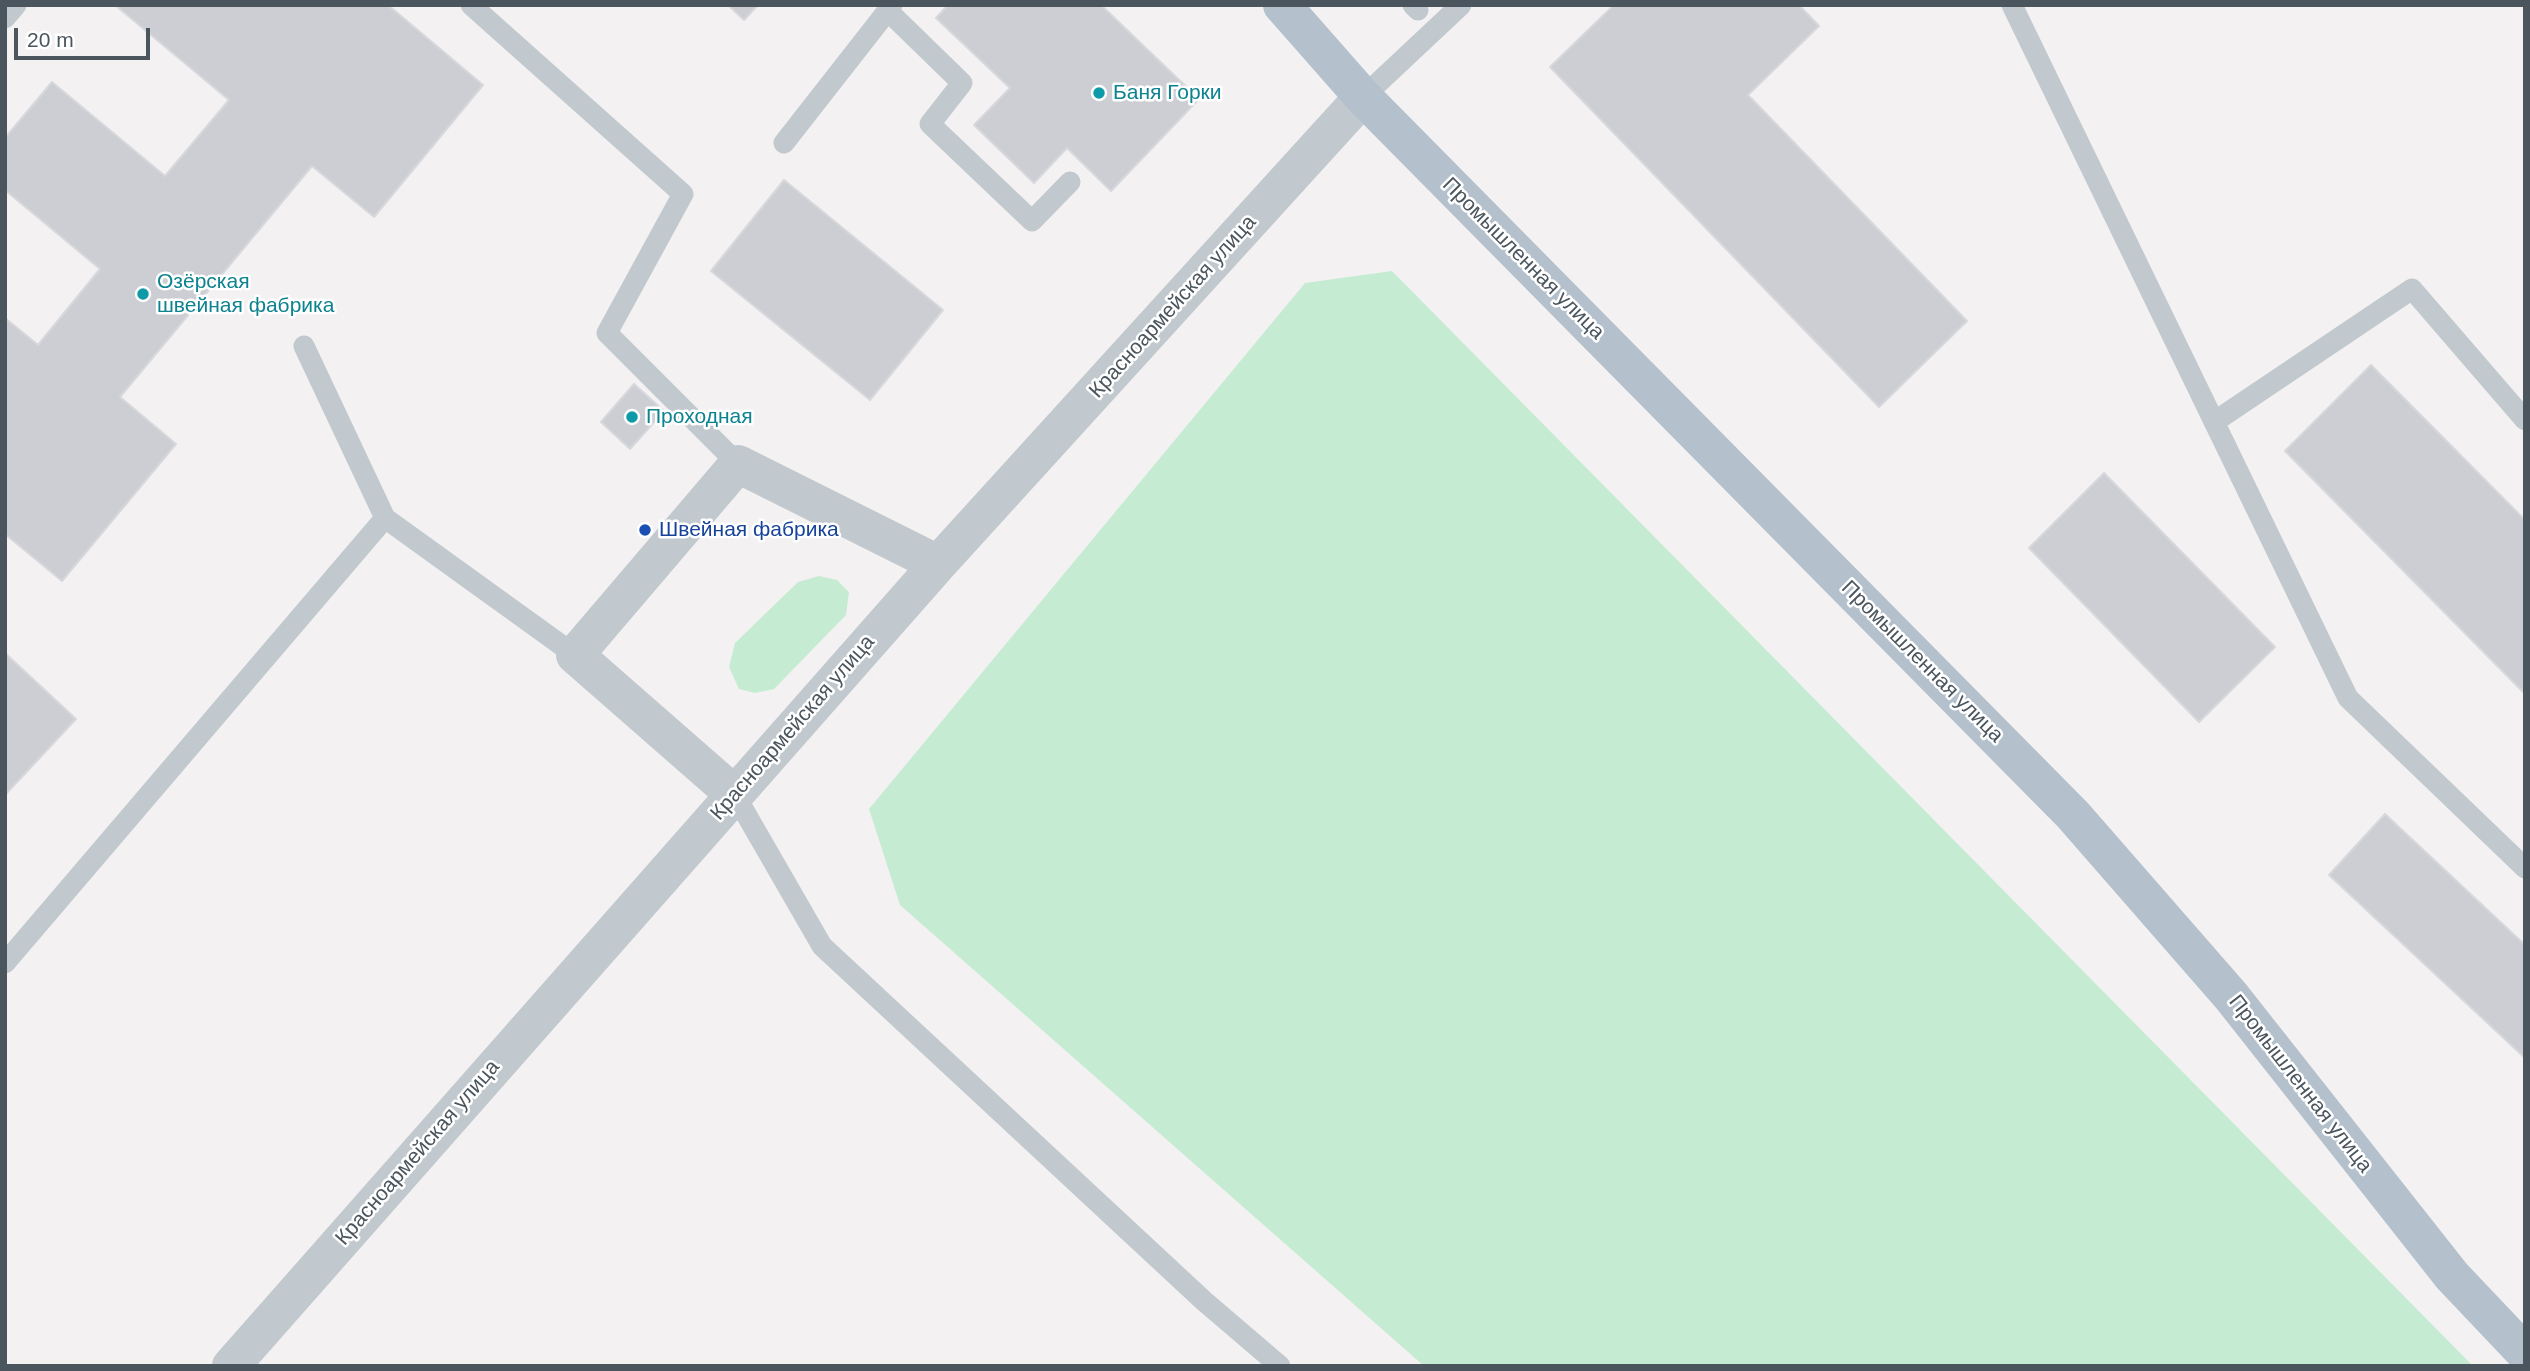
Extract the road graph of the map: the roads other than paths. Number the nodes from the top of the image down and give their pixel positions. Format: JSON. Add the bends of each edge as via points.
{"nodes":[{"id":1,"x":16,"y":5,"type":"edge"},
{"id":2,"x":471,"y":5,"type":"edge"},
{"id":3,"x":1282,"y":5,"type":"edge"},
{"id":4,"x":1461,"y":5,"type":"edge"},
{"id":5,"x":2012,"y":5,"type":"edge"},
{"id":6,"x":890,"y":8,"type":"edge"},
{"id":7,"x":5,"y":18,"type":"edge"},
{"id":8,"x":1363,"y":97,"type":"junction"},
{"id":9,"x":784,"y":143,"type":"dead end"},
{"id":10,"x":1070,"y":182,"type":"dead end"},
{"id":11,"x":304,"y":346,"type":"dead end"},
{"id":12,"x":2525,"y":420,"type":"edge"},
{"id":13,"x":2214,"y":422,"type":"junction"},
{"id":14,"x":738,"y":464,"type":"junction"},
{"id":15,"x":385,"y":518,"type":"junction"},
{"id":16,"x":938,"y":564,"type":"junction"},
{"id":17,"x":575,"y":655,"type":"junction"},
{"id":18,"x":734,"y":795,"type":"junction"},
{"id":19,"x":2525,"y":868,"type":"edge"},
{"id":20,"x":5,"y":963,"type":"edge"},
{"id":21,"x":2525,"y":1353,"type":"edge"},
{"id":22,"x":231,"y":1366,"type":"edge"},
{"id":23,"x":1280,"y":1366,"type":"edge"}],
"edges":[{"from":1,"to":7,"type":"lane"},
{"from":2,"to":14,"type":"lane","via":[[684,194],[607,333]]},
{"from":3,"to":8,"type":"main road","name":"Промышленная улица"},
{"from":4,"to":8,"type":"lane"},
{"from":5,"to":13,"type":"lane"},
{"from":6,"to":9,"type":"lane"},
{"from":6,"to":10,"type":"lane","via":[[962,83],[930,124],[1032,221]]},
{"from":8,"to":16,"type":"street","name":"Красноармейская улица"},
{"from":8,"to":21,"type":"main road","name":"Промышленная улица","via":[[2073,815],[2231,996],[2452,1276]]},
{"from":11,"to":15,"type":"lane"},
{"from":12,"to":13,"type":"lane","via":[[2412,289]]},
{"from":13,"to":19,"type":"lane","via":[[2348,698]]},
{"from":14,"to":16,"type":"street"},
{"from":14,"to":17,"type":"street"},
{"from":15,"to":17,"type":"lane"},
{"from":15,"to":20,"type":"lane"},
{"from":16,"to":18,"type":"street","name":"Красноармейская улица"},
{"from":17,"to":18,"type":"street"},
{"from":18,"to":22,"type":"street","name":"Красноармейская улица"},
{"from":18,"to":23,"type":"lane","via":[[822,946],[1203,1301]]}]}
